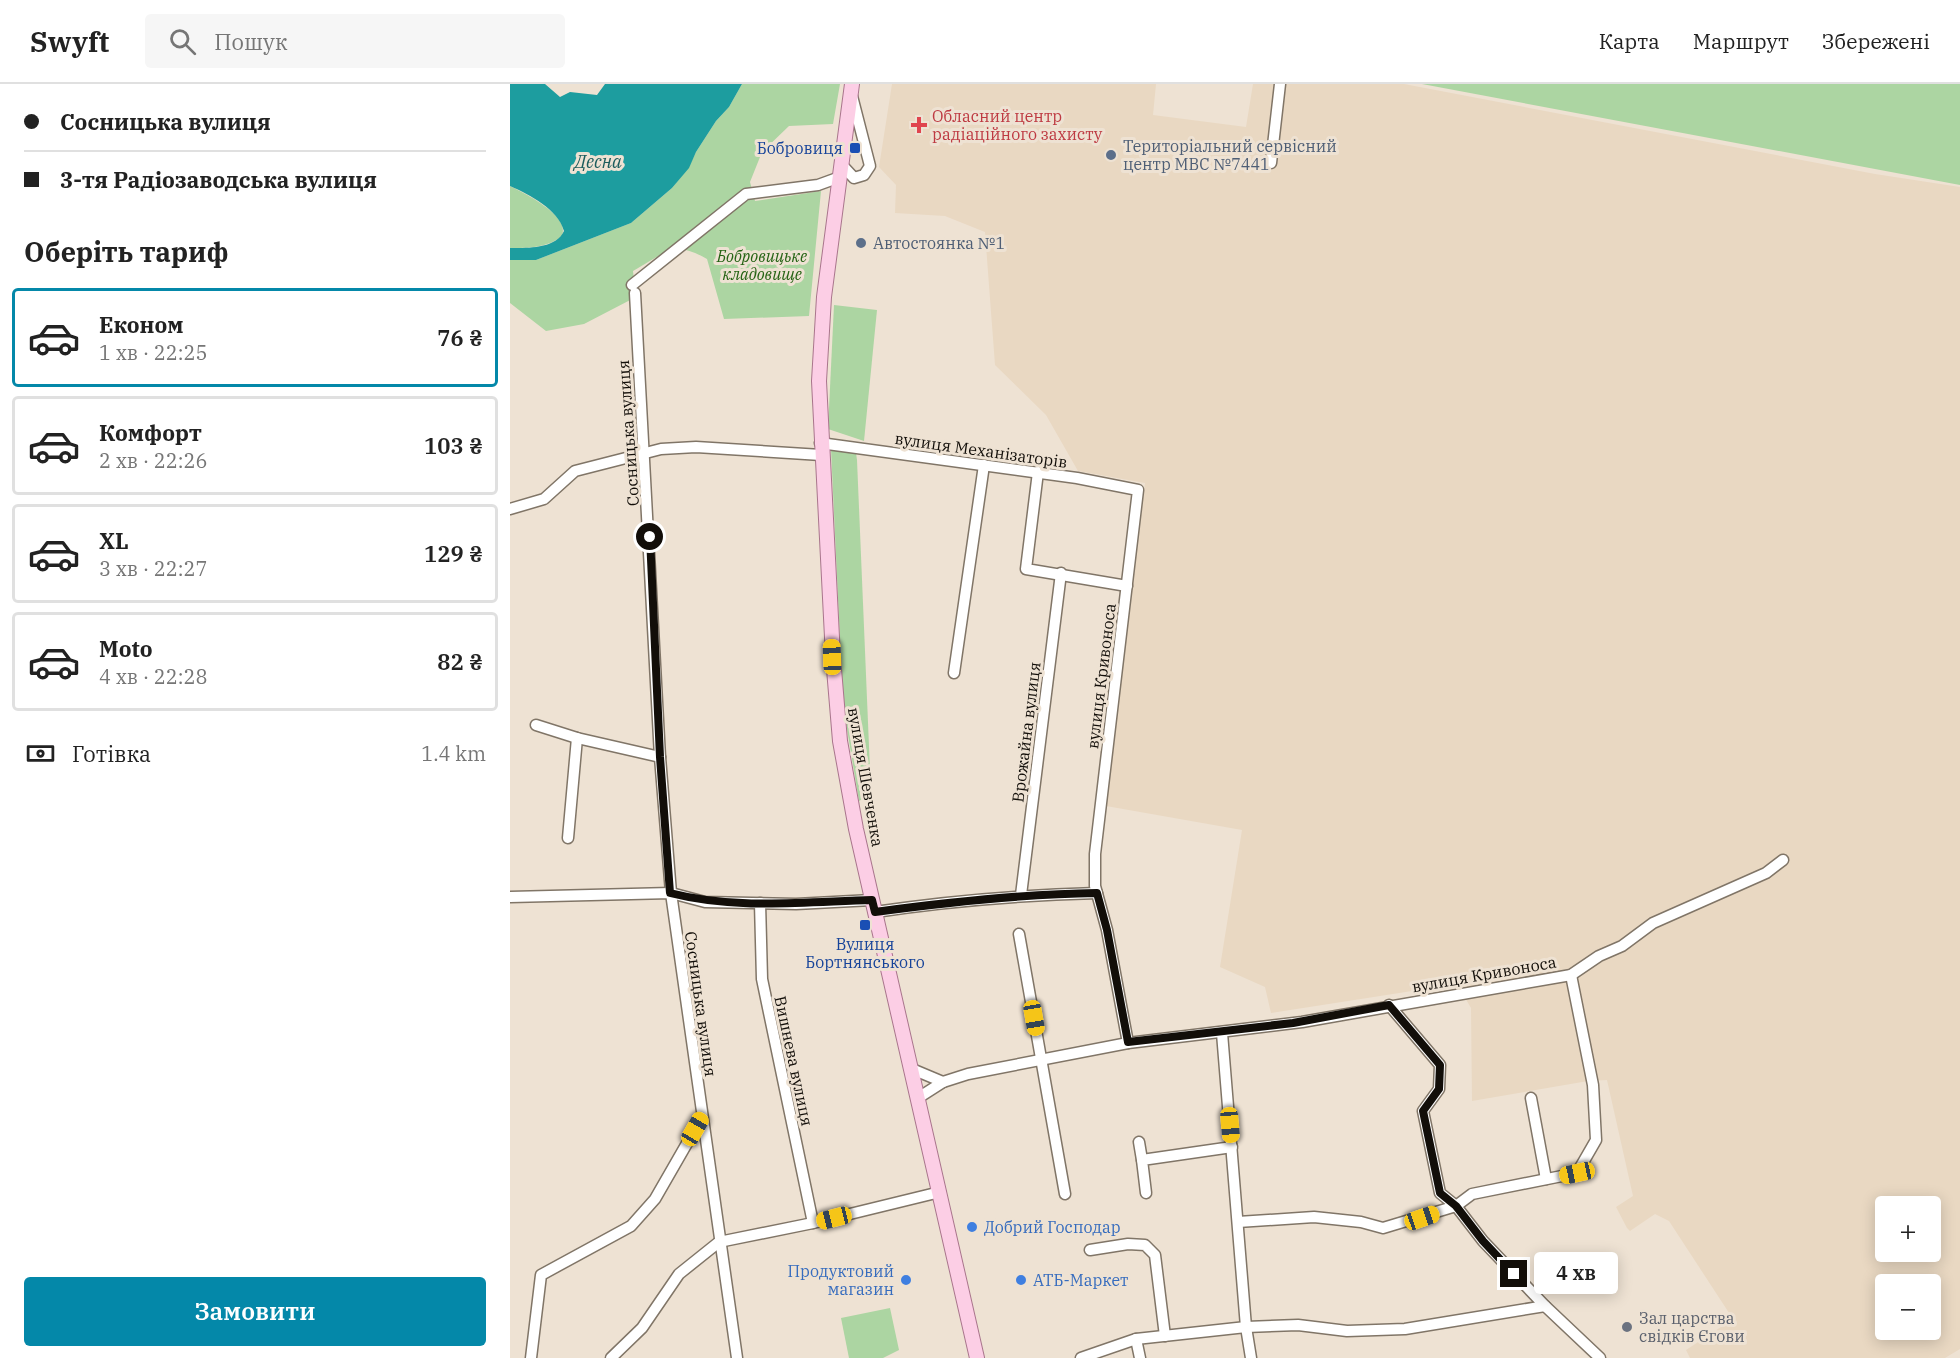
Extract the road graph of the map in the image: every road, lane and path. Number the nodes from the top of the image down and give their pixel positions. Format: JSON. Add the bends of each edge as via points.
{"nodes":[{"id":1,"x":1280,"y":84,"type":"edge"},
{"id":2,"x":851,"y":88,"type":"edge"},
{"id":3,"x":1271,"y":163,"type":"dead end"},
{"id":4,"x":841,"y":170,"type":"junction"},
{"id":5,"x":820,"y":448,"type":"junction"},
{"id":6,"x":645,"y":453,"type":"junction"},
{"id":7,"x":984,"y":465,"type":"junction"},
{"id":8,"x":1038,"y":472,"type":"junction"},
{"id":9,"x":1138,"y":490,"type":"joint"},
{"id":10,"x":510,"y":509,"type":"edge"},
{"id":11,"x":1061,"y":573,"type":"junction"},
{"id":12,"x":1127,"y":586,"type":"junction"},
{"id":13,"x":954,"y":673,"type":"dead end"},
{"id":14,"x":537,"y":724,"type":"dead end"},
{"id":15,"x":578,"y":738,"type":"junction"},
{"id":16,"x":660,"y":757,"type":"junction"},
{"id":17,"x":568,"y":838,"type":"dead end"},
{"id":18,"x":1783,"y":860,"type":"dead end"},
{"id":19,"x":670,"y":893,"type":"junction"},
{"id":20,"x":1097,"y":893,"type":"junction"},
{"id":21,"x":1021,"y":895,"type":"junction"},
{"id":22,"x":510,"y":897,"type":"edge"},
{"id":23,"x":760,"y":903,"type":"junction"},
{"id":24,"x":874,"y":906,"type":"junction"},
{"id":25,"x":1019,"y":934,"type":"dead end"},
{"id":26,"x":1570,"y":975,"type":"junction"},
{"id":27,"x":1389,"y":1005,"type":"junction"},
{"id":28,"x":1222,"y":1033,"type":"junction"},
{"id":29,"x":1128,"y":1042,"type":"junction"},
{"id":30,"x":1042,"y":1061,"type":"junction"},
{"id":31,"x":912,"y":1069,"type":"junction"},
{"id":32,"x":943,"y":1082,"type":"junction"},
{"id":33,"x":918,"y":1098,"type":"junction"},
{"id":34,"x":1532,"y":1098,"type":"dead end"},
{"id":35,"x":701,"y":1119,"type":"junction"},
{"id":36,"x":1139,"y":1142,"type":"dead end"},
{"id":37,"x":1232,"y":1148,"type":"junction"},
{"id":38,"x":1142,"y":1160,"type":"junction"},
{"id":39,"x":1546,"y":1179,"type":"junction"},
{"id":40,"x":940,"y":1192,"type":"junction"},
{"id":41,"x":1146,"y":1193,"type":"dead end"},
{"id":42,"x":1065,"y":1194,"type":"dead end"},
{"id":43,"x":1456,"y":1206,"type":"junction"},
{"id":44,"x":1238,"y":1222,"type":"junction"},
{"id":45,"x":813,"y":1223,"type":"junction"},
{"id":46,"x":719,"y":1242,"type":"junction"},
{"id":47,"x":1090,"y":1250,"type":"dead end"},
{"id":48,"x":1545,"y":1306,"type":"junction"},
{"id":49,"x":1246,"y":1327,"type":"junction"},
{"id":50,"x":1165,"y":1336,"type":"junction"},
{"id":51,"x":1136,"y":1339,"type":"junction"},
{"id":52,"x":531,"y":1358,"type":"edge"},
{"id":53,"x":611,"y":1358,"type":"edge"},
{"id":54,"x":737,"y":1358,"type":"edge"},
{"id":55,"x":977,"y":1358,"type":"edge"},
{"id":56,"x":1080,"y":1358,"type":"edge"},
{"id":57,"x":1140,"y":1358,"type":"edge"},
{"id":58,"x":1251,"y":1358,"type":"edge"},
{"id":59,"x":1600,"y":1358,"type":"edge"}],
"edges":[{"from":1,"to":3,"type":"street"},
{"from":2,"to":4,"type":"main road","name":"вулиця Шевченка"},
{"from":2,"to":4,"type":"street","via":[[870,166],[864,175],[854,178]]},
{"from":4,"to":5,"type":"main road","name":"вулиця Шевченка","via":[[824,297]]},
{"from":4,"to":6,"type":"street","name":"Сосницька вулиця","via":[[818,184],[746,194],[633,289]]},
{"from":5,"to":6,"type":"street","name":"вулиця Механізаторів","via":[[696,447]]},
{"from":5,"to":7,"type":"street","name":"вулиця Механізаторів"},
{"from":5,"to":24,"type":"main road","name":"вулиця Шевченка","via":[[840,741]]},
{"from":6,"to":10,"type":"street","name":"вулиця Механізаторів","via":[[575,471],[544,499]]},
{"from":6,"to":16,"type":"street","name":"Сосницька вулиця"},
{"from":7,"to":8,"type":"street","name":"вулиця Механізаторів"},
{"from":7,"to":13,"type":"street"},
{"from":8,"to":9,"type":"street","name":"вулиця Механізаторів"},
{"from":8,"to":11,"type":"street","via":[[1026,569]]},
{"from":9,"to":12,"type":"street","name":"вулиця Кривоноса"},
{"from":11,"to":12,"type":"street"},
{"from":11,"to":21,"type":"street","name":"Врожайна вулиця"},
{"from":12,"to":20,"type":"street","name":"вулиця Кривоноса","via":[[1095,854]]},
{"from":14,"to":15,"type":"street"},
{"from":15,"to":16,"type":"street"},
{"from":15,"to":17,"type":"street"},
{"from":16,"to":19,"type":"street","name":"Сосницька вулиця"},
{"from":18,"to":26,"type":"street","name":"вулиця Кривоноса","via":[[1766,873],[1653,923],[1622,946]]},
{"from":19,"to":22,"type":"street"},
{"from":19,"to":23,"type":"street","via":[[705,902]]},
{"from":19,"to":35,"type":"street","name":"Сосницька вулиця"},
{"from":20,"to":21,"type":"street"},
{"from":20,"to":29,"type":"street","name":"вулиця Кривоноса"},
{"from":21,"to":24,"type":"street"},
{"from":23,"to":24,"type":"street"},
{"from":23,"to":45,"type":"street","name":"Вишнева вулиця","via":[[762,979]]},
{"from":24,"to":31,"type":"main road","name":"вулиця Шевченка"},
{"from":25,"to":30,"type":"street"},
{"from":26,"to":27,"type":"street","name":"вулиця Кривоноса"},
{"from":26,"to":39,"type":"street","via":[[1593,1086],[1596,1140],[1577,1173]]},
{"from":27,"to":28,"type":"street","name":"вулиця Кривоноса"},
{"from":27,"to":43,"type":"street","via":[[1440,1065],[1439,1089],[1423,1111],[1440,1193]]},
{"from":28,"to":29,"type":"street","name":"вулиця Кривоноса"},
{"from":28,"to":37,"type":"street"},
{"from":29,"to":30,"type":"street","name":"вулиця Кривоноса"},
{"from":30,"to":32,"type":"street","name":"вулиця Кривоноса"},
{"from":30,"to":42,"type":"street"},
{"from":31,"to":32,"type":"street"},
{"from":31,"to":33,"type":"main road","name":"вулиця Шевченка"},
{"from":32,"to":33,"type":"street","name":"вулиця Кривоноса"},
{"from":33,"to":40,"type":"main road","name":"вулиця Шевченка"},
{"from":34,"to":39,"type":"street"},
{"from":35,"to":46,"type":"street","name":"Сосницька вулиця"},
{"from":35,"to":52,"type":"street","via":[[656,1199],[631,1226],[541,1275]]},
{"from":36,"to":38,"type":"street"},
{"from":37,"to":38,"type":"street"},
{"from":37,"to":44,"type":"street"},
{"from":38,"to":41,"type":"street"},
{"from":39,"to":43,"type":"street","via":[[1472,1194]]},
{"from":40,"to":45,"type":"street"},
{"from":40,"to":55,"type":"main road","name":"вулиця Шевченка"},
{"from":43,"to":44,"type":"street","via":[[1383,1228],[1314,1217]]},
{"from":43,"to":48,"type":"street","via":[[1483,1241]]},
{"from":44,"to":49,"type":"street"},
{"from":45,"to":46,"type":"street"},
{"from":46,"to":53,"type":"street","via":[[679,1274],[642,1328]]},
{"from":46,"to":54,"type":"street","name":"Сосницька вулиця"},
{"from":47,"to":50,"type":"street","via":[[1145,1245],[1155,1255]]},
{"from":48,"to":49,"type":"street","via":[[1405,1329]]},
{"from":48,"to":59,"type":"street"},
{"from":49,"to":50,"type":"street"},
{"from":49,"to":58,"type":"street"},
{"from":50,"to":51,"type":"street"},
{"from":51,"to":56,"type":"street"},
{"from":51,"to":57,"type":"street"}]}
